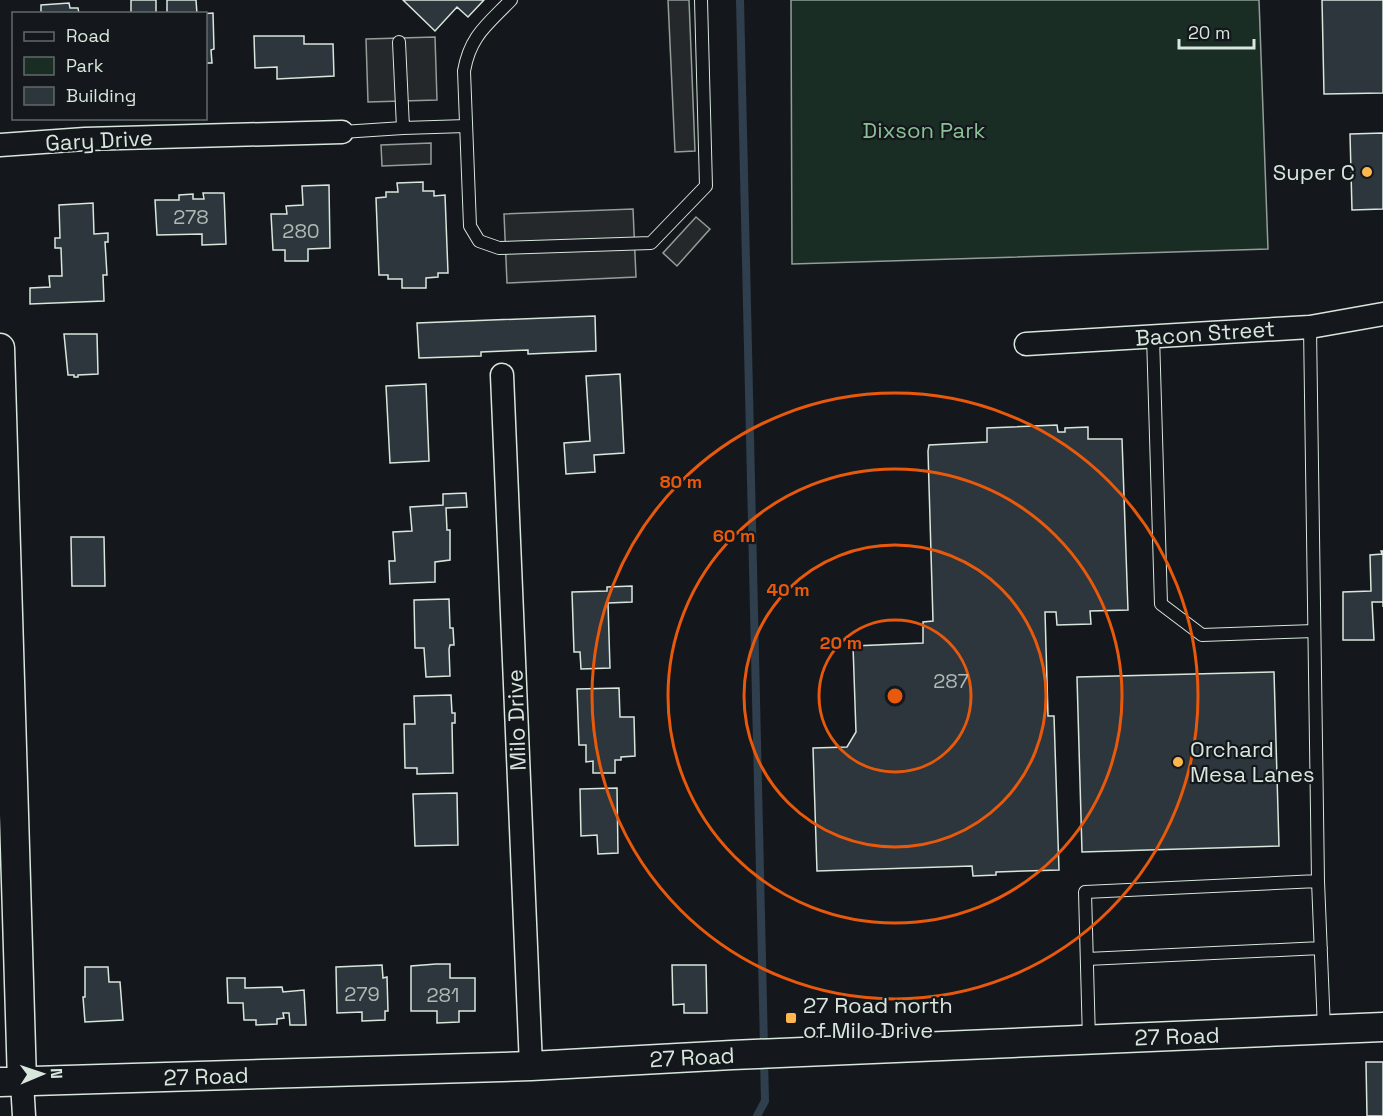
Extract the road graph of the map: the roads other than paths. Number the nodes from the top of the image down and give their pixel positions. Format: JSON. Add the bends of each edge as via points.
{"nodes":[{"id":1,"x":511,"y":0,"type":"edge"},
{"id":2,"x":701,"y":0,"type":"edge"},
{"id":3,"x":399,"y":42,"type":"dead end"},
{"id":4,"x":466,"y":126,"type":"junction"},
{"id":5,"x":403,"y":128,"type":"junction"},
{"id":6,"x":342,"y":132,"type":"joint"},
{"id":7,"x":0,"y":145,"type":"edge"},
{"id":8,"x":1383,"y":314,"type":"edge"},
{"id":9,"x":1310,"y":327,"type":"junction"},
{"id":10,"x":1153,"y":336,"type":"junction"},
{"id":11,"x":1026,"y":344,"type":"dead end"},
{"id":12,"x":0,"y":348,"type":"edge"},
{"id":13,"x":502,"y":375,"type":"dead end"},
{"id":14,"x":1314,"y":632,"type":"junction"},
{"id":15,"x":1318,"y":881,"type":"junction"},
{"id":16,"x":1321,"y":948,"type":"junction"},
{"id":17,"x":1087,"y":959,"type":"junction"},
{"id":18,"x":1383,"y":1027,"type":"edge"},
{"id":19,"x":1324,"y":1030,"type":"junction"},
{"id":20,"x":1089,"y":1040,"type":"junction"},
{"id":21,"x":531,"y":1066,"type":"junction"},
{"id":22,"x":11,"y":1082,"type":"edge"},
{"id":23,"x":24,"y":1116,"type":"edge"}],
"edges":[{"from":1,"to":4,"type":"lane","via":[[474,38],[466,55]]},
{"from":2,"to":4,"type":"lane","via":[[706,186],[651,243],[499,248],[479,242],[470,226]]},
{"from":3,"to":5,"type":"lane"},
{"from":4,"to":5,"type":"lane"},
{"from":5,"to":6,"type":"lane"},
{"from":6,"to":7,"type":"street","name":"Gary Drive"},
{"from":8,"to":9,"type":"street","name":"Bacon Street"},
{"from":9,"to":10,"type":"street","name":"Bacon Street"},
{"from":9,"to":14,"type":"lane"},
{"from":10,"to":11,"type":"street","name":"Bacon Street"},
{"from":10,"to":14,"type":"lane","via":[[1161,604],[1202,635]]},
{"from":12,"to":22,"type":"street"},
{"from":13,"to":21,"type":"street","name":"Milo Drive"},
{"from":14,"to":15,"type":"lane"},
{"from":15,"to":16,"type":"lane"},
{"from":15,"to":17,"type":"lane","via":[[1085,892]]},
{"from":16,"to":17,"type":"lane"},
{"from":16,"to":19,"type":"lane"},
{"from":17,"to":20,"type":"lane"},
{"from":18,"to":19,"type":"street","name":"27 Road"},
{"from":19,"to":20,"type":"street","name":"27 Road"},
{"from":20,"to":21,"type":"street","name":"27 Road"},
{"from":21,"to":22,"type":"street","name":"27 Road"},
{"from":22,"to":23,"type":"street"}]}
